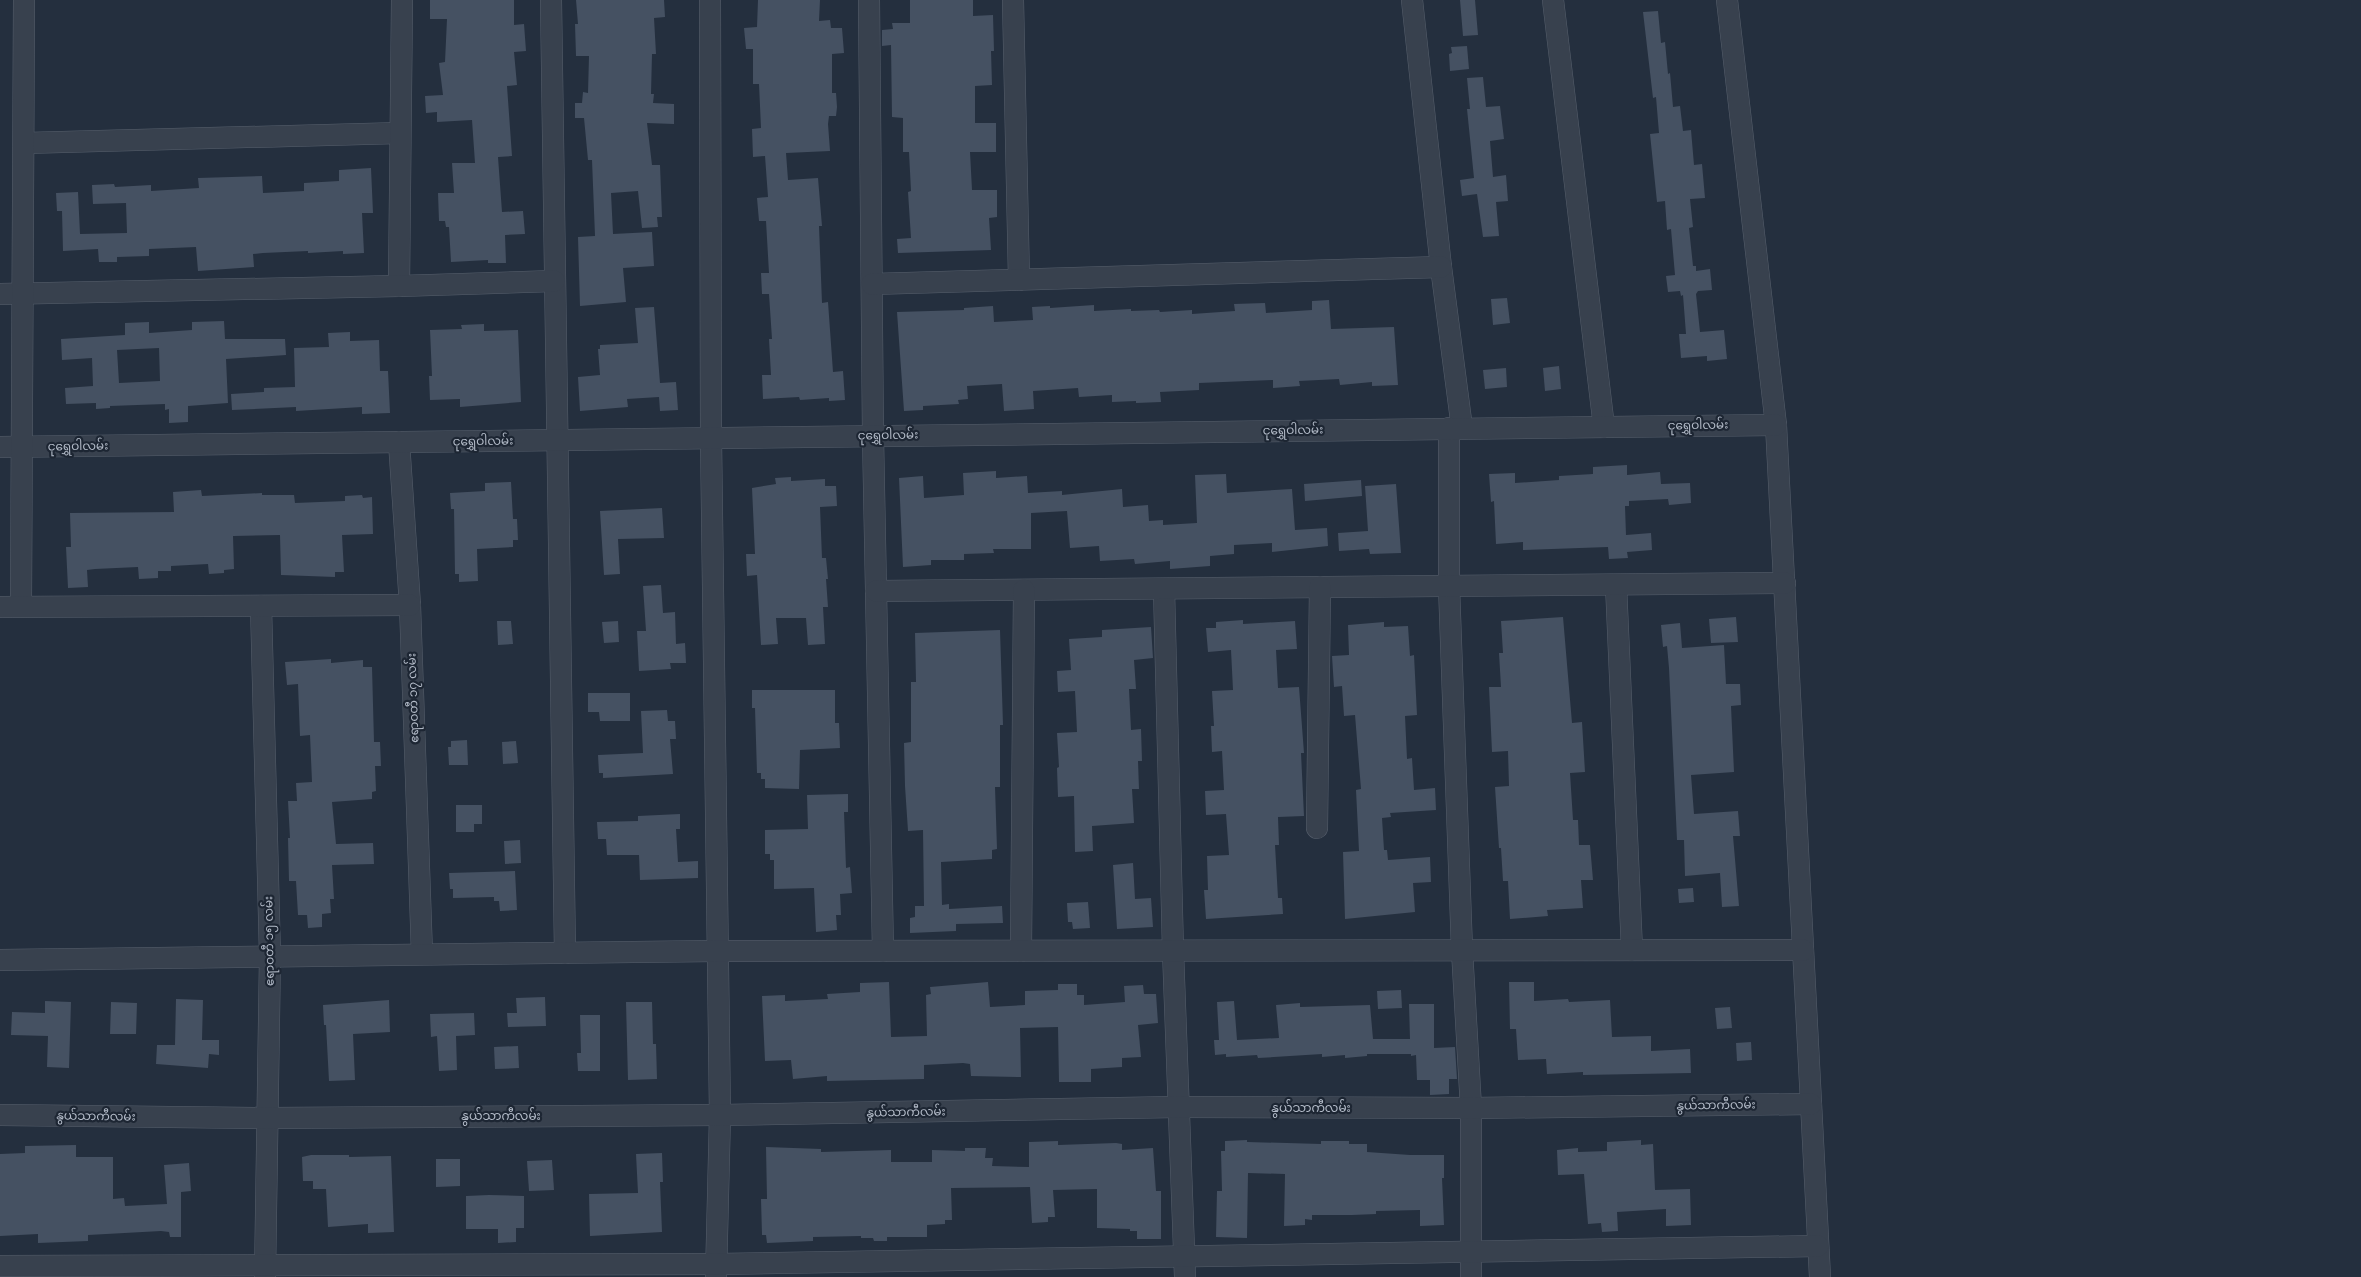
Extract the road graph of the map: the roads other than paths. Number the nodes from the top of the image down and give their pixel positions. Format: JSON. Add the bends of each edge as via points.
{"nodes":[{"id":1,"x":24,"y":0,"type":"edge"},
{"id":2,"x":402,"y":0,"type":"edge"},
{"id":3,"x":551,"y":0,"type":"edge"},
{"id":4,"x":710,"y":0,"type":"edge"},
{"id":5,"x":869,"y":0,"type":"edge"},
{"id":6,"x":1013,"y":0,"type":"edge"},
{"id":7,"x":1412,"y":0,"type":"edge"},
{"id":8,"x":1553,"y":0,"type":"edge"},
{"id":9,"x":1727,"y":0,"type":"edge"},
{"id":10,"x":400,"y":133,"type":"junction"},
{"id":11,"x":25,"y":142,"type":"junction"},
{"id":12,"x":1441,"y":267,"type":"junction"},
{"id":13,"x":1020,"y":280,"type":"junction"},
{"id":14,"x":554,"y":281,"type":"junction"},
{"id":15,"x":872,"y":284,"type":"junction"},
{"id":16,"x":399,"y":286,"type":"junction"},
{"id":17,"x":0,"y":294,"type":"edge"},
{"id":18,"x":23,"y":294,"type":"junction"},
{"id":19,"x":1776,"y":424,"type":"junction"},
{"id":20,"x":1604,"y":426,"type":"junction"},
{"id":21,"x":1455,"y":428,"type":"junction"},
{"id":22,"x":873,"y":436,"type":"junction"},
{"id":23,"x":711,"y":438,"type":"junction"},
{"id":24,"x":556,"y":440,"type":"junction"},
{"id":25,"x":399,"y":442,"type":"junction"},
{"id":26,"x":0,"y":446,"type":"edge"},
{"id":27,"x":22,"y":446,"type":"junction"},
{"id":28,"x":1785,"y":583,"type":"junction"},
{"id":29,"x":1616,"y":585,"type":"junction"},
{"id":30,"x":1449,"y":586,"type":"junction"},
{"id":31,"x":1320,"y":587,"type":"junction"},
{"id":32,"x":1164,"y":588,"type":"junction"},
{"id":33,"x":1024,"y":590,"type":"junction"},
{"id":34,"x":876,"y":591,"type":"junction"},
{"id":35,"x":410,"y":605,"type":"junction"},
{"id":36,"x":22,"y":606,"type":"junction"},
{"id":37,"x":261,"y":606,"type":"junction"},
{"id":38,"x":0,"y":607,"type":"edge"},
{"id":39,"x":1317,"y":828,"type":"dead end"},
{"id":40,"x":1462,"y":950,"type":"junction"},
{"id":41,"x":1632,"y":950,"type":"junction"},
{"id":42,"x":1803,"y":950,"type":"junction"},
{"id":43,"x":716,"y":951,"type":"junction"},
{"id":44,"x":883,"y":951,"type":"junction"},
{"id":45,"x":1021,"y":951,"type":"junction"},
{"id":46,"x":1173,"y":951,"type":"junction"},
{"id":47,"x":565,"y":953,"type":"junction"},
{"id":48,"x":422,"y":954,"type":"junction"},
{"id":49,"x":270,"y":956,"type":"junction"},
{"id":50,"x":0,"y":960,"type":"edge"},
{"id":51,"x":1812,"y":1104,"type":"junction"},
{"id":52,"x":1178,"y":1107,"type":"junction"},
{"id":53,"x":1471,"y":1108,"type":"junction"},
{"id":54,"x":0,"y":1115,"type":"edge"},
{"id":55,"x":720,"y":1115,"type":"junction"},
{"id":56,"x":267,"y":1118,"type":"junction"},
{"id":57,"x":1818,"y":1246,"type":"junction"},
{"id":58,"x":1470,"y":1252,"type":"junction"},
{"id":59,"x":0,"y":1266,"type":"edge"},
{"id":60,"x":1184,"y":1267,"type":"edge"},
{"id":61,"x":881,"y":1269,"type":"edge"},
{"id":62,"x":716,"y":1270,"type":"edge"},
{"id":63,"x":79,"y":1271,"type":"edge"},
{"id":64,"x":265,"y":1271,"type":"edge"},
{"id":65,"x":414,"y":1271,"type":"edge"},
{"id":66,"x":571,"y":1271,"type":"edge"},
{"id":67,"x":1471,"y":1277,"type":"edge"},
{"id":68,"x":1820,"y":1277,"type":"edge"}],
"edges":[{"from":1,"to":11,"type":"street"},
{"from":2,"to":10,"type":"street"},
{"from":3,"to":14,"type":"street"},
{"from":4,"to":23,"type":"street"},
{"from":5,"to":15,"type":"street"},
{"from":6,"to":13,"type":"street"},
{"from":7,"to":12,"type":"street"},
{"from":8,"to":20,"type":"street"},
{"from":9,"to":19,"type":"street"},
{"from":10,"to":11,"type":"street"},
{"from":10,"to":16,"type":"street"},
{"from":11,"to":18,"type":"street"},
{"from":12,"to":13,"type":"street"},
{"from":12,"to":21,"type":"street"},
{"from":13,"to":15,"type":"street"},
{"from":14,"to":16,"type":"street"},
{"from":14,"to":24,"type":"street"},
{"from":15,"to":22,"type":"street"},
{"from":16,"to":18,"type":"street"},
{"from":17,"to":18,"type":"street"},
{"from":18,"to":27,"type":"street"},
{"from":19,"to":20,"type":"street","name":"ငုရွှေဝါလမ်း"},
{"from":19,"to":28,"type":"street"},
{"from":20,"to":21,"type":"street","name":"ငုရွှေဝါလမ်း"},
{"from":21,"to":22,"type":"street","name":"ငုရွှေဝါလမ်း"},
{"from":21,"to":30,"type":"street"},
{"from":22,"to":23,"type":"street","name":"ငုရွှေဝါလမ်း"},
{"from":22,"to":34,"type":"street"},
{"from":23,"to":24,"type":"street","name":"ငုရွှေဝါလမ်း"},
{"from":23,"to":43,"type":"street"},
{"from":24,"to":25,"type":"street","name":"ငုရွှေဝါလမ်း"},
{"from":24,"to":47,"type":"street"},
{"from":25,"to":27,"type":"street","name":"ငုရွှေဝါလမ်း"},
{"from":25,"to":35,"type":"street","name":"ဧရာဝတီ ၁၇ လမ်း"},
{"from":26,"to":27,"type":"street","name":"ငုရွှေဝါလမ်း"},
{"from":27,"to":36,"type":"street"},
{"from":28,"to":29,"type":"street"},
{"from":28,"to":42,"type":"street"},
{"from":29,"to":30,"type":"street"},
{"from":29,"to":41,"type":"street"},
{"from":30,"to":31,"type":"street"},
{"from":30,"to":40,"type":"street"},
{"from":31,"to":32,"type":"street"},
{"from":31,"to":39,"type":"street"},
{"from":32,"to":33,"type":"street"},
{"from":32,"to":46,"type":"street"},
{"from":33,"to":34,"type":"street"},
{"from":33,"to":45,"type":"street"},
{"from":34,"to":44,"type":"street"},
{"from":35,"to":37,"type":"street"},
{"from":35,"to":48,"type":"street","name":"ဧရာဝတီ ၁၇ လမ်း"},
{"from":36,"to":37,"type":"street"},
{"from":36,"to":38,"type":"street"},
{"from":37,"to":49,"type":"street","name":"ဧရာဝတီ ၁၅ လမ်း"},
{"from":40,"to":41,"type":"street"},
{"from":40,"to":46,"type":"street"},
{"from":40,"to":53,"type":"street"},
{"from":41,"to":42,"type":"street"},
{"from":42,"to":51,"type":"street"},
{"from":43,"to":44,"type":"street"},
{"from":43,"to":47,"type":"street"},
{"from":43,"to":55,"type":"street"},
{"from":44,"to":45,"type":"street"},
{"from":45,"to":46,"type":"street"},
{"from":46,"to":52,"type":"street"},
{"from":47,"to":48,"type":"street"},
{"from":48,"to":49,"type":"street"},
{"from":49,"to":50,"type":"street"},
{"from":49,"to":56,"type":"street","name":"ဧရာဝတီ ၁၅ လမ်း"},
{"from":51,"to":53,"type":"street","name":"နွယ်သာကီလမ်း"},
{"from":51,"to":57,"type":"street"},
{"from":52,"to":53,"type":"street","name":"နွယ်သာကီလမ်း"},
{"from":52,"to":55,"type":"street","name":"နွယ်သာကီလမ်း"},
{"from":52,"to":60,"type":"street"},
{"from":53,"to":58,"type":"street"},
{"from":54,"to":56,"type":"street","name":"နွယ်သာကီလမ်း"},
{"from":55,"to":56,"type":"street","name":"နွယ်သာကီလမ်း"},
{"from":55,"to":62,"type":"street"},
{"from":56,"to":64,"type":"street","name":"ဧရာဝတီ ၁၅ လမ်း"},
{"from":57,"to":58,"type":"street"},
{"from":57,"to":68,"type":"street"},
{"from":58,"to":60,"type":"street"},
{"from":58,"to":67,"type":"street"},
{"from":59,"to":63,"type":"street"},
{"from":60,"to":61,"type":"street"},
{"from":61,"to":62,"type":"street"},
{"from":62,"to":66,"type":"street"},
{"from":63,"to":64,"type":"street"},
{"from":64,"to":65,"type":"street"},
{"from":65,"to":66,"type":"street"}]}
